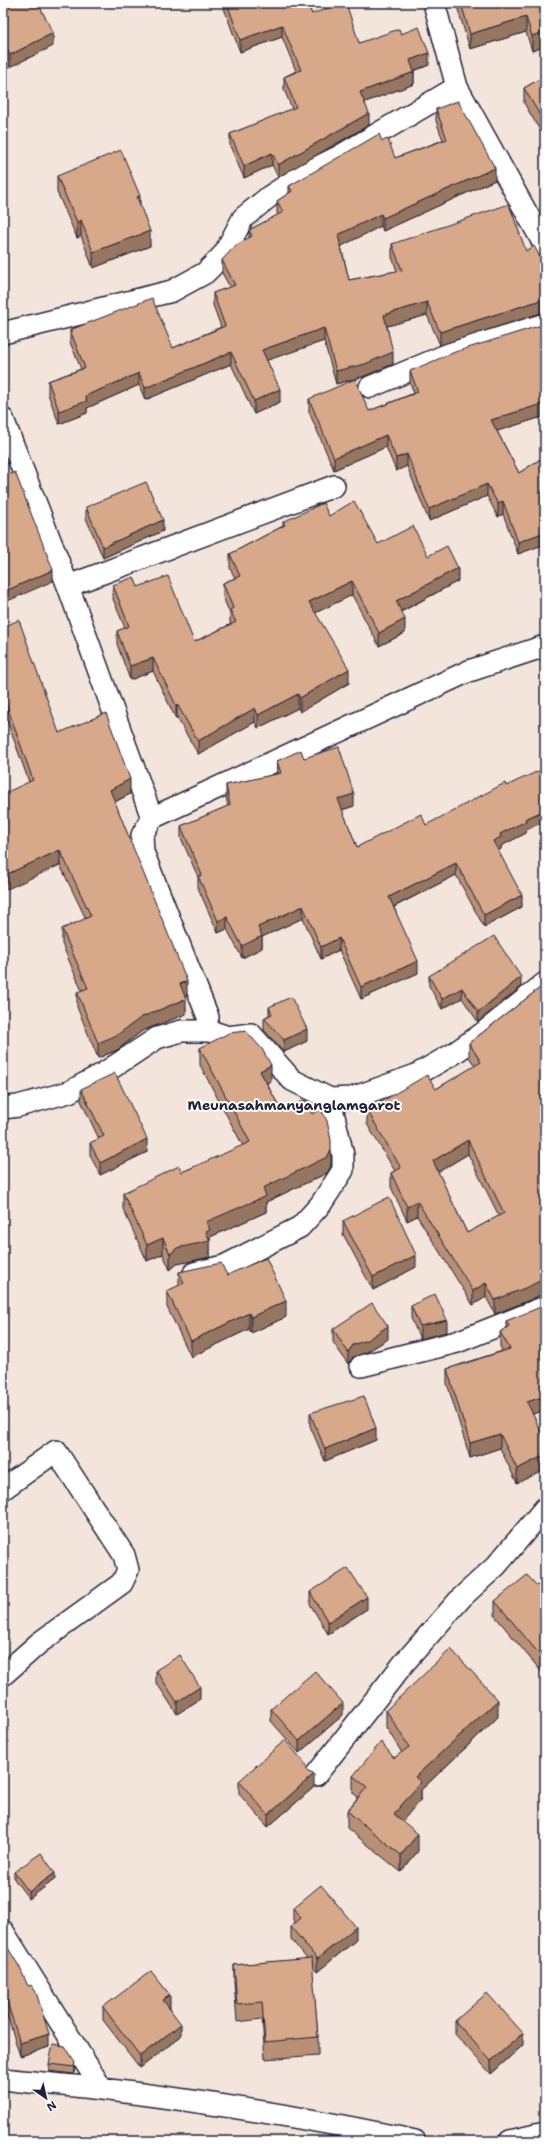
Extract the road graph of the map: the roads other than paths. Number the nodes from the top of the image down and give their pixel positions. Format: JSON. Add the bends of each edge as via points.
{"nodes":[{"id":1,"x":434,"y":3,"type":"edge"},
{"id":2,"x":457,"y":87,"type":"junction"},
{"id":3,"x":545,"y":246,"type":"edge"},
{"id":4,"x":545,"y":324,"type":"edge"},
{"id":5,"x":3,"y":333,"type":"edge"},
{"id":6,"x":370,"y":387,"type":"dead end"},
{"id":7,"x":3,"y":419,"type":"edge"},
{"id":8,"x":334,"y":486,"type":"dead end"},
{"id":9,"x":68,"y":586,"type":"junction"},
{"id":10,"x":545,"y":646,"type":"edge"},
{"id":11,"x":152,"y":818,"type":"junction"},
{"id":12,"x":545,"y":983,"type":"edge"},
{"id":13,"x":208,"y":1017,"type":"dead end"},
{"id":14,"x":330,"y":1099,"type":"junction"},
{"id":15,"x":3,"y":1108,"type":"edge"},
{"id":16,"x":180,"y":1276,"type":"edge"},
{"id":17,"x":545,"y":1307,"type":"edge"},
{"id":18,"x":361,"y":1366,"type":"dead end"},
{"id":19,"x":3,"y":1489,"type":"edge"},
{"id":20,"x":545,"y":1508,"type":"edge"},
{"id":21,"x":3,"y":1675,"type":"edge"},
{"id":22,"x":316,"y":1776,"type":"dead end"},
{"id":23,"x":3,"y":1931,"type":"edge"},
{"id":24,"x":3,"y":2079,"type":"edge"},
{"id":25,"x":102,"y":2089,"type":"junction"},
{"id":26,"x":545,"y":2134,"type":"edge"},
{"id":27,"x":415,"y":2141,"type":"edge"},
{"id":28,"x":510,"y":2141,"type":"edge"}],
"edges":[{"from":1,"to":2,"type":"street"},
{"from":2,"to":3,"type":"street"},
{"from":2,"to":5,"type":"street","via":[[270,196],[243,218],[224,254],[210,268],[172,291]]},
{"from":4,"to":6,"type":"street","via":[[451,353]]},
{"from":7,"to":9,"type":"street"},
{"from":8,"to":9,"type":"street"},
{"from":9,"to":11,"type":"street"},
{"from":10,"to":11,"type":"street","via":[[469,670]]},
{"from":11,"to":13,"type":"street","via":[[142,836],[143,852]]},
{"from":12,"to":14,"type":"street","via":[[483,1033],[416,1075],[352,1098]]},
{"from":14,"to":15,"type":"street","via":[[292,1080],[251,1034],[228,1037],[210,1031],[181,1031],[157,1038],[104,1073],[69,1092]]},
{"from":14,"to":16,"type":"street","via":[[343,1155],[343,1170],[321,1204],[300,1226],[224,1266]]},
{"from":17,"to":18,"type":"street","via":[[457,1342]]},
{"from":19,"to":21,"type":"street","via":[[56,1451],[124,1555],[128,1570],[122,1583],[39,1643]]},
{"from":20,"to":22,"type":"street","via":[[496,1566],[462,1597],[404,1663]]},
{"from":23,"to":25,"type":"street"},
{"from":24,"to":25,"type":"street"},
{"from":25,"to":27,"type":"street","via":[[254,2110],[350,2126]]},
{"from":26,"to":28,"type":"street"}]}
